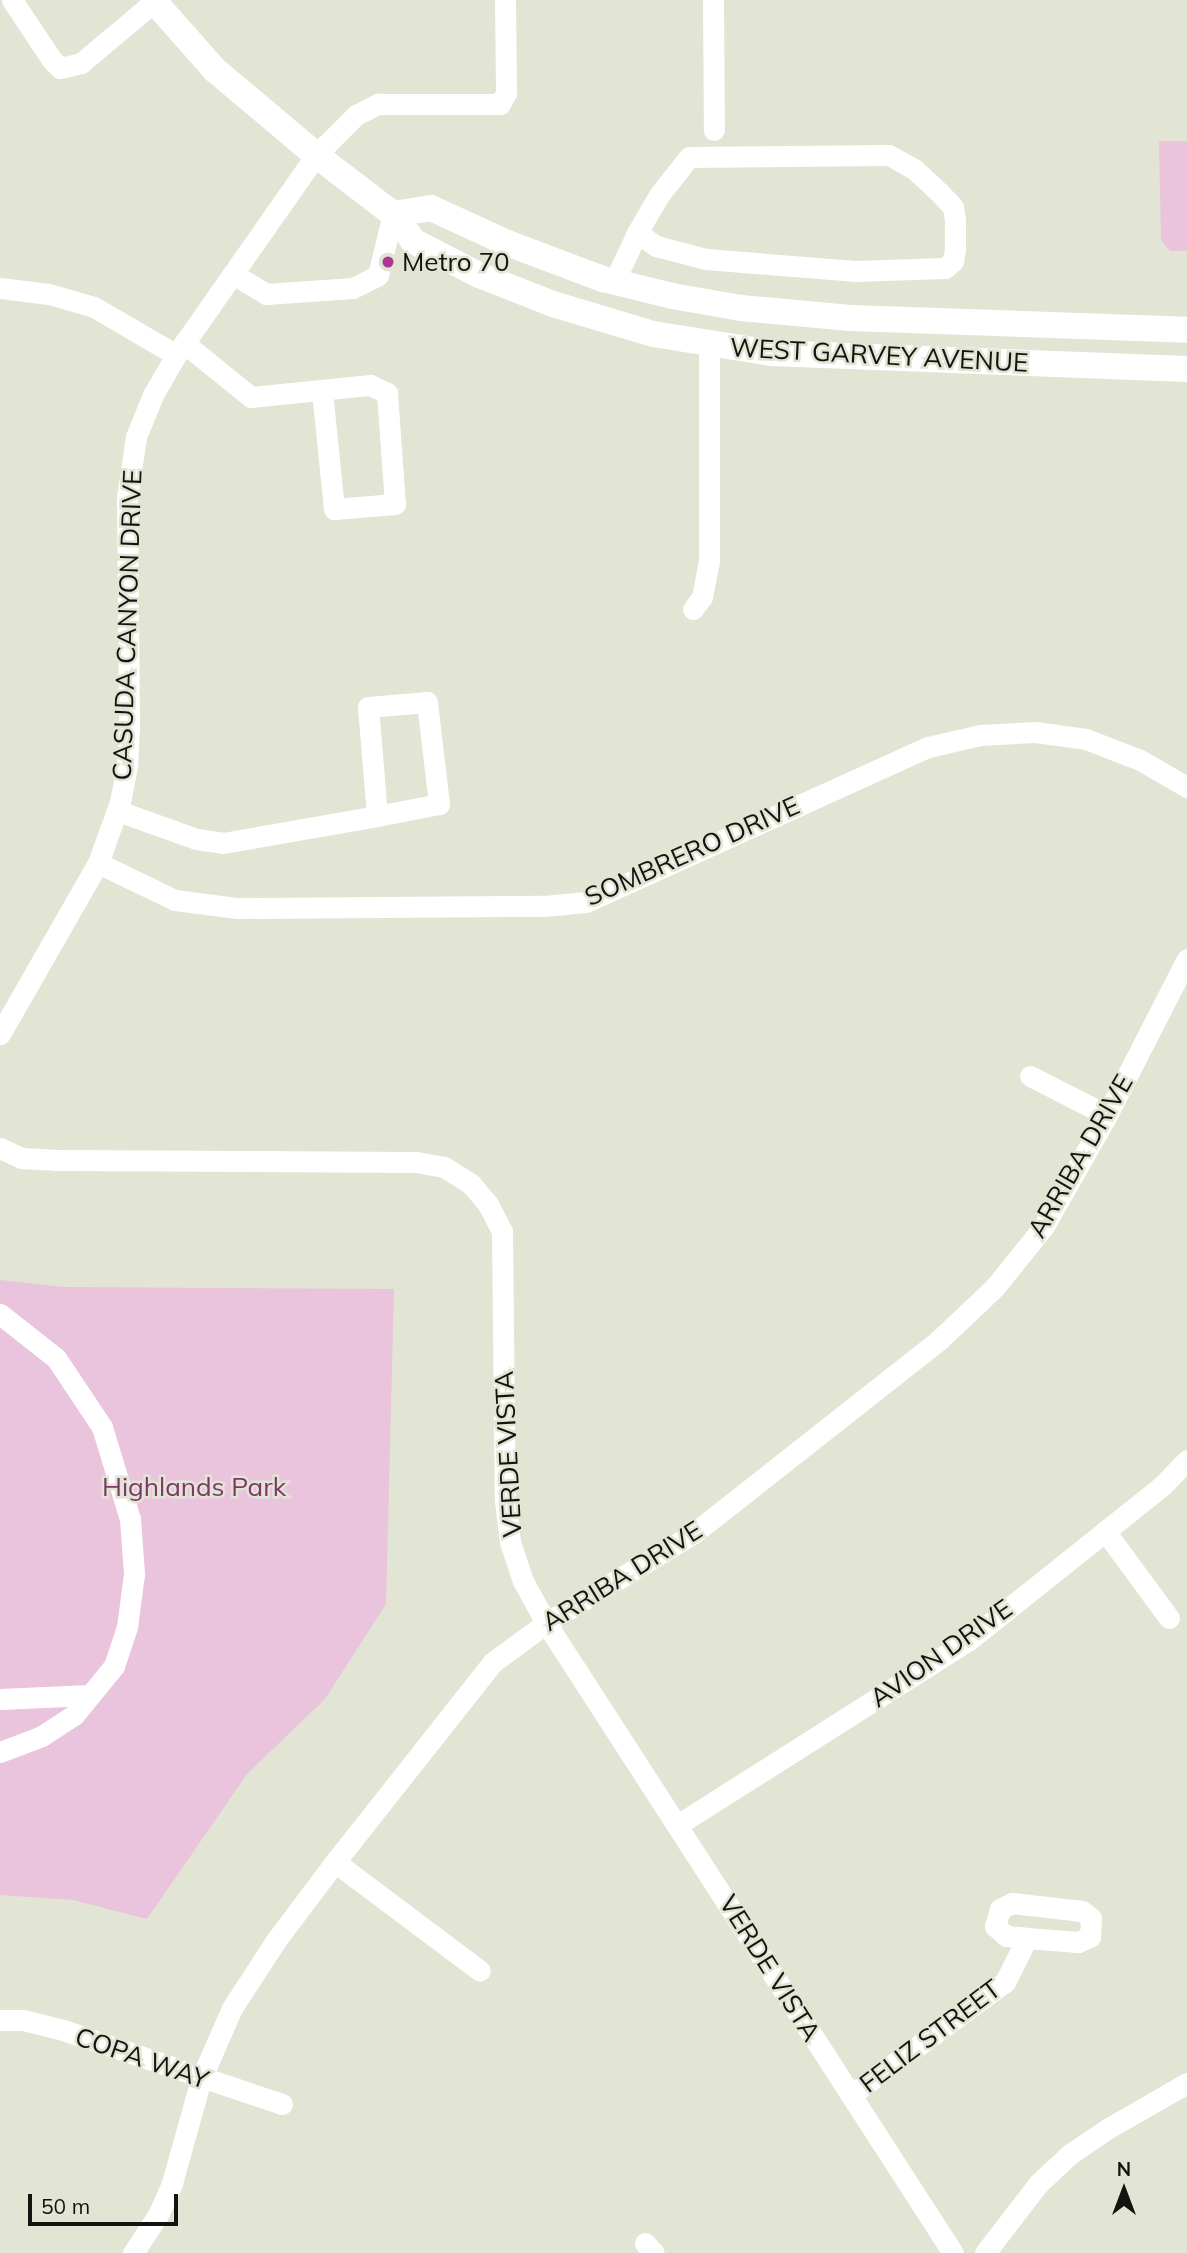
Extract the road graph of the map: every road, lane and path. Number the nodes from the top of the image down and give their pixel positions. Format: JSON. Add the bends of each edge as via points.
{"nodes":[{"id":1,"x":12,"y":0,"type":"edge"},
{"id":2,"x":505,"y":0,"type":"edge"},
{"id":3,"x":713,"y":0,"type":"edge"},
{"id":4,"x":153,"y":1,"type":"edge"},
{"id":5,"x":714,"y":130,"type":"dead end"},
{"id":6,"x":316,"y":155,"type":"junction"},
{"id":7,"x":393,"y":214,"type":"junction"},
{"id":8,"x":637,"y":233,"type":"junction"},
{"id":9,"x":233,"y":274,"type":"junction"},
{"id":10,"x":614,"y":282,"type":"junction"},
{"id":11,"x":0,"y":288,"type":"edge"},
{"id":12,"x":1187,"y":330,"type":"edge"},
{"id":13,"x":709,"y":345,"type":"junction"},
{"id":14,"x":180,"y":349,"type":"junction"},
{"id":15,"x":1187,"y":369,"type":"edge"},
{"id":16,"x":322,"y":391,"type":"junction"},
{"id":17,"x":693,"y":610,"type":"dead end"},
{"id":18,"x":1187,"y":787,"type":"edge"},
{"id":19,"x":117,"y":811,"type":"junction"},
{"id":20,"x":377,"y":816,"type":"junction"},
{"id":21,"x":98,"y":863,"type":"junction"},
{"id":22,"x":1187,"y":959,"type":"edge"},
{"id":23,"x":9,"y":1000,"type":"edge"},
{"id":24,"x":0,"y":1034,"type":"edge"},
{"id":25,"x":1030,"y":1076,"type":"dead end"},
{"id":26,"x":1107,"y":1115,"type":"junction"},
{"id":27,"x":0,"y":1148,"type":"edge"},
{"id":28,"x":0,"y":1314,"type":"edge"},
{"id":29,"x":1187,"y":1460,"type":"edge"},
{"id":30,"x":1105,"y":1531,"type":"junction"},
{"id":31,"x":1169,"y":1618,"type":"dead end"},
{"id":32,"x":546,"y":1623,"type":"junction"},
{"id":33,"x":90,"y":1695,"type":"junction"},
{"id":34,"x":0,"y":1699,"type":"edge"},
{"id":35,"x":0,"y":1752,"type":"edge"},
{"id":36,"x":679,"y":1824,"type":"junction"},
{"id":37,"x":335,"y":1862,"type":"junction"},
{"id":38,"x":1027,"y":1938,"type":"dead end"},
{"id":39,"x":480,"y":1971,"type":"dead end"},
{"id":40,"x":0,"y":2020,"type":"edge"},
{"id":41,"x":201,"y":2079,"type":"junction"},
{"id":42,"x":1187,"y":2082,"type":"edge"},
{"id":43,"x":851,"y":2095,"type":"junction"},
{"id":44,"x":282,"y":2104,"type":"dead end"},
{"id":45,"x":133,"y":2253,"type":"edge"},
{"id":46,"x":953,"y":2253,"type":"edge"},
{"id":47,"x":985,"y":2253,"type":"edge"}],
"edges":[{"from":1,"to":4,"type":"street","via":[[60,68],[81,64]]},
{"from":2,"to":6,"type":"street","name":"CASUDA CANYON DRIVE","via":[[506,93],[500,104],[378,104],[356,115]]},
{"from":3,"to":5,"type":"street"},
{"from":4,"to":6,"type":"main road","name":"WEST GARVEY AVENUE","via":[[215,70]]},
{"from":6,"to":7,"type":"main road","name":"WEST GARVEY AVENUE"},
{"from":6,"to":9,"type":"street","name":"CASUDA CANYON DRIVE"},
{"from":7,"to":9,"type":"street","via":[[378,275],[353,288],[266,294]]},
{"from":7,"to":10,"type":"main road","name":"WEST GARVEY AVENUE","via":[[431,208],[536,255]]},
{"from":7,"to":13,"type":"main road","name":"WEST GARVEY AVENUE","via":[[413,241],[510,288],[602,320]]},
{"from":8,"to":8,"type":"street","via":[[659,195],[690,157],[889,155],[914,169],[953,207],[955,250],[953,261],[945,268],[813,269],[706,259],[656,246]]},
{"from":8,"to":10,"type":"street"},
{"from":9,"to":14,"type":"street","name":"CASUDA CANYON DRIVE"},
{"from":10,"to":12,"type":"main road","name":"WEST GARVEY AVENUE","via":[[708,303],[811,316]]},
{"from":11,"to":14,"type":"street","via":[[49,294],[94,307]]},
{"from":13,"to":15,"type":"main road","name":"WEST GARVEY AVENUE","via":[[801,355]]},
{"from":13,"to":17,"type":"street","via":[[709,561],[702,597]]},
{"from":14,"to":16,"type":"street","via":[[251,397]]},
{"from":14,"to":19,"type":"street","name":"CASUDA CANYON DRIVE","via":[[153,395],[136,437],[127,497],[129,728]]},
{"from":16,"to":16,"type":"street","via":[[370,385],[387,393],[395,504],[334,509]]},
{"from":18,"to":21,"type":"street","name":"SOMBRERO DRIVE","via":[[1140,760],[1086,739],[1035,732],[981,735],[928,747],[586,902],[544,906],[237,908],[175,900]]},
{"from":19,"to":20,"type":"street","via":[[196,839],[223,843]]},
{"from":19,"to":21,"type":"street","name":"CASUDA CANYON DRIVE"},
{"from":20,"to":20,"type":"street","via":[[368,707],[428,702],[439,804]]},
{"from":21,"to":23,"type":"street","name":"CASUDA CANYON DRIVE"},
{"from":22,"to":26,"type":"street","name":"ARRIBA DRIVE"},
{"from":23,"to":24,"type":"street","name":"CASUDA CANYON DRIVE"},
{"from":25,"to":26,"type":"street"},
{"from":26,"to":32,"type":"street","name":"ARRIBA DRIVE","via":[[1044,1226],[995,1287],[939,1340],[694,1533]]},
{"from":27,"to":32,"type":"street","name":"VERDE VISTA","via":[[21,1158],[54,1160],[416,1162],[444,1167],[471,1184],[502,1231],[505,1501],[510,1542],[523,1581]]},
{"from":28,"to":33,"type":"street","via":[[56,1358],[102,1427],[119,1472],[130,1519],[134,1574],[127,1627],[114,1666]]},
{"from":29,"to":30,"type":"street","name":"AVION DRIVE","via":[[1163,1486]]},
{"from":30,"to":31,"type":"street"},
{"from":30,"to":36,"type":"street","name":"AVION DRIVE","via":[[969,1640]]},
{"from":32,"to":36,"type":"street","name":"VERDE VISTA"},
{"from":32,"to":37,"type":"street","name":"ARRIBA DRIVE","via":[[494,1662]]},
{"from":33,"to":34,"type":"street"},
{"from":33,"to":35,"type":"street","via":[[74,1715],[42,1736]]},
{"from":36,"to":43,"type":"street","name":"VERDE VISTA"},
{"from":37,"to":39,"type":"street"},
{"from":37,"to":41,"type":"street","name":"ARRIBA DRIVE","via":[[232,2008]]},
{"from":38,"to":43,"type":"street","name":"FELIZ STREET","via":[[1005,1982]]},
{"from":40,"to":41,"type":"street","name":"COPA WAY","via":[[23,2020],[63,2030]]},
{"from":41,"to":44,"type":"street","name":"COPA WAY"},
{"from":41,"to":45,"type":"street","name":"ARRIBA DRIVE","via":[[172,2183]]},
{"from":42,"to":47,"type":"street","via":[[1070,2154],[1039,2183]]},
{"from":43,"to":46,"type":"street","name":"VERDE VISTA"}]}
